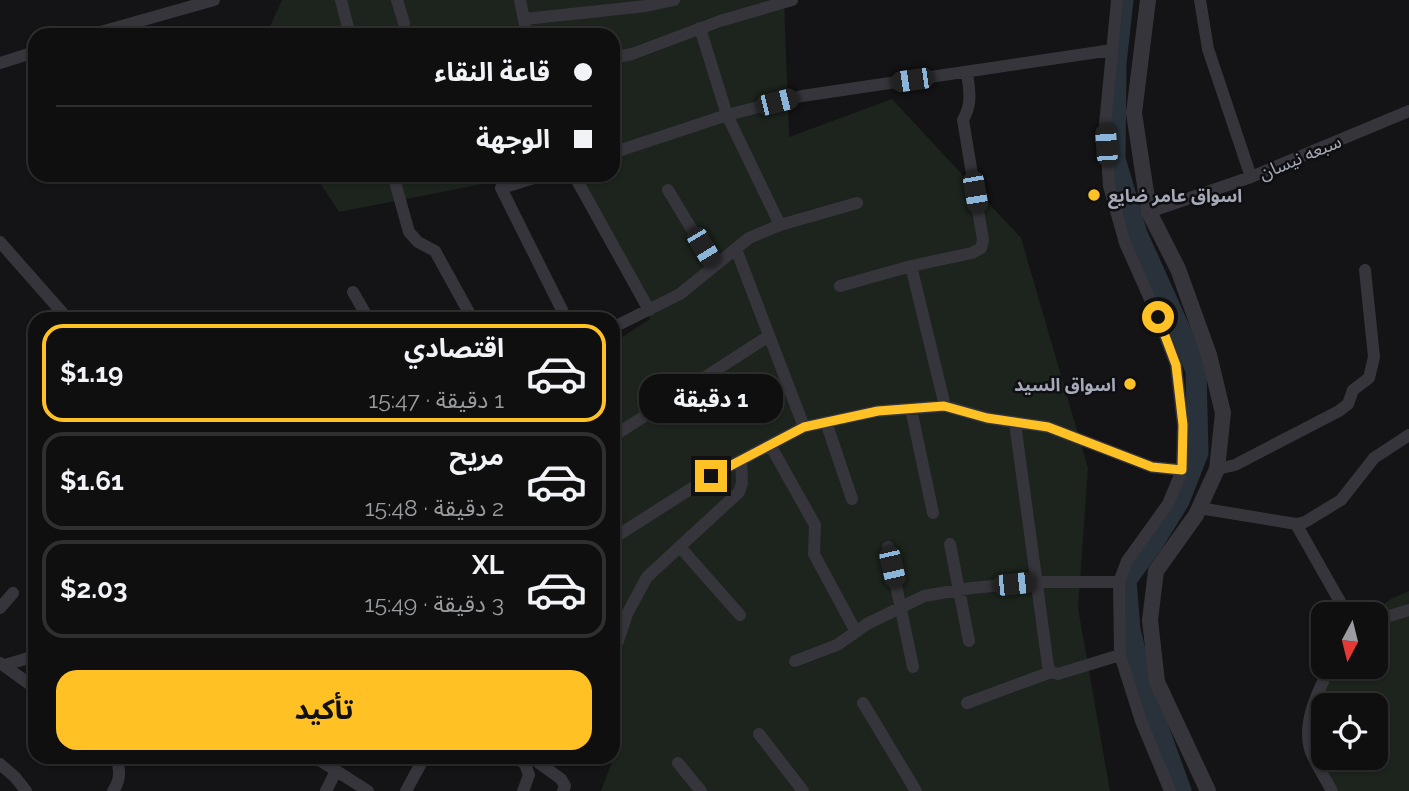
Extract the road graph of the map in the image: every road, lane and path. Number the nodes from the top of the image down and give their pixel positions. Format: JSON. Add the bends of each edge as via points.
{"nodes":[{"id":1,"x":214,"y":0,"type":"edge"},
{"id":2,"x":341,"y":0,"type":"edge"},
{"id":3,"x":397,"y":0,"type":"edge"},
{"id":4,"x":520,"y":0,"type":"edge"},
{"id":5,"x":674,"y":0,"type":"edge"},
{"id":6,"x":792,"y":0,"type":"edge"},
{"id":7,"x":1117,"y":0,"type":"edge"},
{"id":8,"x":1148,"y":0,"type":"edge"},
{"id":9,"x":1200,"y":0,"type":"edge"},
{"id":10,"x":631,"y":4,"type":"edge"},
{"id":11,"x":525,"y":19,"type":"junction"},
{"id":12,"x":404,"y":23,"type":"dead end"},
{"id":13,"x":115,"y":28,"type":"edge"},
{"id":14,"x":348,"y":28,"type":"edge"},
{"id":15,"x":526,"y":28,"type":"edge"},
{"id":16,"x":700,"y":28,"type":"junction"},
{"id":17,"x":1112,"y":50,"type":"junction"},
{"id":18,"x":28,"y":54,"type":"edge"},
{"id":19,"x":620,"y":56,"type":"edge"},
{"id":20,"x":0,"y":63,"type":"edge"},
{"id":21,"x":967,"y":72,"type":"junction"},
{"id":22,"x":1409,"y":111,"type":"edge"},
{"id":23,"x":727,"y":115,"type":"junction"},
{"id":24,"x":620,"y":150,"type":"edge"},
{"id":25,"x":1251,"y":177,"type":"junction"},
{"id":26,"x":395,"y":182,"type":"edge"},
{"id":27,"x":521,"y":182,"type":"edge"},
{"id":28,"x":578,"y":182,"type":"edge"},
{"id":29,"x":668,"y":190,"type":"dead end"},
{"id":30,"x":857,"y":203,"type":"dead end"},
{"id":31,"x":1149,"y":212,"type":"junction"},
{"id":32,"x":780,"y":225,"type":"junction"},
{"id":33,"x":0,"y":242,"type":"edge"},
{"id":34,"x":736,"y":248,"type":"junction"},
{"id":35,"x":714,"y":266,"type":"junction"},
{"id":36,"x":911,"y":266,"type":"junction"},
{"id":37,"x":1365,"y":270,"type":"dead end"},
{"id":38,"x":840,"y":286,"type":"dead end"},
{"id":39,"x":353,"y":292,"type":"dead end"},
{"id":40,"x":649,"y":310,"type":"junction"},
{"id":41,"x":62,"y":312,"type":"edge"},
{"id":42,"x":365,"y":312,"type":"edge"},
{"id":43,"x":469,"y":312,"type":"edge"},
{"id":44,"x":563,"y":312,"type":"edge"},
{"id":45,"x":620,"y":324,"type":"edge"},
{"id":46,"x":769,"y":336,"type":"junction"},
{"id":47,"x":944,"y":406,"type":"junction"},
{"id":48,"x":911,"y":409,"type":"junction"},
{"id":49,"x":826,"y":422,"type":"junction"},
{"id":50,"x":1014,"y":423,"type":"junction"},
{"id":51,"x":804,"y":427,"type":"junction"},
{"id":52,"x":620,"y":432,"type":"edge"},
{"id":53,"x":1409,"y":435,"type":"edge"},
{"id":54,"x":770,"y":445,"type":"junction"},
{"id":55,"x":741,"y":460,"type":"junction"},
{"id":56,"x":1217,"y":469,"type":"junction"},
{"id":57,"x":1182,"y":470,"type":"junction"},
{"id":58,"x":852,"y":499,"type":"dead end"},
{"id":59,"x":1199,"y":508,"type":"junction"},
{"id":60,"x":933,"y":513,"type":"dead end"},
{"id":61,"x":1296,"y":524,"type":"junction"},
{"id":62,"x":620,"y":534,"type":"edge"},
{"id":63,"x":950,"y":544,"type":"dead end"},
{"id":64,"x":680,"y":547,"type":"junction"},
{"id":65,"x":888,"y":547,"type":"dead end"},
{"id":66,"x":1036,"y":582,"type":"junction"},
{"id":67,"x":1119,"y":582,"type":"junction"},
{"id":68,"x":960,"y":590,"type":"junction"},
{"id":69,"x":13,"y":593,"type":"dead end"},
{"id":70,"x":1340,"y":602,"type":"edge"},
{"id":71,"x":901,"y":607,"type":"junction"},
{"id":72,"x":0,"y":608,"type":"edge"},
{"id":73,"x":1409,"y":610,"type":"edge"},
{"id":74,"x":740,"y":615,"type":"dead end"},
{"id":75,"x":1388,"y":616,"type":"edge"},
{"id":76,"x":856,"y":632,"type":"junction"},
{"id":77,"x":620,"y":635,"type":"edge"},
{"id":78,"x":969,"y":641,"type":"dead end"},
{"id":79,"x":1120,"y":655,"type":"junction"},
{"id":80,"x":28,"y":658,"type":"edge"},
{"id":81,"x":795,"y":661,"type":"dead end"},
{"id":82,"x":2,"y":664,"type":"edge"},
{"id":83,"x":913,"y":667,"type":"dead end"},
{"id":84,"x":1051,"y":672,"type":"junction"},
{"id":85,"x":1325,"y":679,"type":"edge"},
{"id":86,"x":28,"y":683,"type":"edge"},
{"id":87,"x":863,"y":703,"type":"dead end"},
{"id":88,"x":967,"y":703,"type":"dead end"},
{"id":89,"x":759,"y":734,"type":"dead end"},
{"id":90,"x":678,"y":763,"type":"dead end"},
{"id":91,"x":0,"y":764,"type":"edge"},
{"id":92,"x":119,"y":764,"type":"edge"},
{"id":93,"x":325,"y":764,"type":"edge"},
{"id":94,"x":421,"y":764,"type":"edge"},
{"id":95,"x":527,"y":764,"type":"edge"},
{"id":96,"x":536,"y":764,"type":"edge"},
{"id":97,"x":336,"y":771,"type":"junction"},
{"id":98,"x":26,"y":791,"type":"edge"},
{"id":99,"x":113,"y":791,"type":"edge"},
{"id":100,"x":326,"y":791,"type":"edge"},
{"id":101,"x":368,"y":791,"type":"edge"},
{"id":102,"x":406,"y":791,"type":"edge"},
{"id":103,"x":523,"y":791,"type":"edge"},
{"id":104,"x":563,"y":791,"type":"edge"},
{"id":105,"x":701,"y":791,"type":"edge"},
{"id":106,"x":803,"y":791,"type":"edge"},
{"id":107,"x":916,"y":791,"type":"edge"},
{"id":108,"x":1171,"y":791,"type":"edge"},
{"id":109,"x":1208,"y":791,"type":"edge"},
{"id":110,"x":1332,"y":791,"type":"edge"}],
"edges":[{"from":1,"to":13,"type":"street"},
{"from":2,"to":14,"type":"street"},
{"from":3,"to":12,"type":"street"},
{"from":4,"to":11,"type":"street"},
{"from":5,"to":10,"type":"street"},
{"from":6,"to":16,"type":"street"},
{"from":7,"to":17,"type":"street"},
{"from":8,"to":31,"type":"street","via":[[1134,113]]},
{"from":9,"to":25,"type":"street","via":[[1208,50]]},
{"from":10,"to":11,"type":"street"},
{"from":11,"to":15,"type":"street"},
{"from":16,"to":19,"type":"street"},
{"from":16,"to":23,"type":"street"},
{"from":17,"to":21,"type":"street"},
{"from":17,"to":57,"type":"street","via":[[1105,124],[1109,186],[1125,243],[1176,365],[1183,425]]},
{"from":18,"to":20,"type":"street"},
{"from":21,"to":23,"type":"street","via":[[802,96]]},
{"from":21,"to":36,"type":"street","via":[[970,99],[963,120],[981,248]]},
{"from":22,"to":25,"type":"street","name":"سبعه نيسان"},
{"from":23,"to":24,"type":"street"},
{"from":23,"to":32,"type":"street"},
{"from":25,"to":31,"type":"street","name":"سبعه نيسان"},
{"from":26,"to":43,"type":"street","via":[[409,232],[435,251]]},
{"from":27,"to":44,"type":"street","via":[[501,188]]},
{"from":28,"to":40,"type":"street"},
{"from":29,"to":35,"type":"street"},
{"from":30,"to":32,"type":"street"},
{"from":31,"to":56,"type":"street","via":[[1178,269],[1209,355],[1223,412]]},
{"from":32,"to":34,"type":"street"},
{"from":33,"to":41,"type":"street"},
{"from":34,"to":35,"type":"street"},
{"from":34,"to":46,"type":"street"},
{"from":35,"to":40,"type":"street","via":[[680,294]]},
{"from":36,"to":38,"type":"street"},
{"from":36,"to":47,"type":"street"},
{"from":37,"to":56,"type":"street","via":[[1374,357],[1369,378],[1353,390],[1348,404],[1339,411],[1235,465]]},
{"from":39,"to":42,"type":"street"},
{"from":40,"to":45,"type":"street"},
{"from":46,"to":51,"type":"street"},
{"from":46,"to":52,"type":"street"},
{"from":47,"to":48,"type":"street"},
{"from":47,"to":50,"type":"street"},
{"from":48,"to":49,"type":"street"},
{"from":48,"to":60,"type":"street"},
{"from":49,"to":51,"type":"street"},
{"from":49,"to":58,"type":"street"},
{"from":50,"to":57,"type":"street","via":[[1048,427],[1152,467]]},
{"from":50,"to":66,"type":"street"},
{"from":51,"to":54,"type":"street"},
{"from":53,"to":61,"type":"street","via":[[1374,458],[1341,500]]},
{"from":54,"to":55,"type":"street"},
{"from":54,"to":76,"type":"street","via":[[815,525],[814,554]]},
{"from":55,"to":62,"type":"street"},
{"from":55,"to":64,"type":"street","via":[[739,492]]},
{"from":56,"to":59,"type":"street"},
{"from":57,"to":67,"type":"street","via":[[1168,504],[1127,561]]},
{"from":59,"to":61,"type":"street"},
{"from":59,"to":109,"type":"street","via":[[1156,571],[1150,620],[1157,682]]},
{"from":61,"to":70,"type":"street"},
{"from":63,"to":68,"type":"street"},
{"from":64,"to":74,"type":"street"},
{"from":64,"to":77,"type":"street","via":[[647,577]]},
{"from":65,"to":71,"type":"street"},
{"from":66,"to":67,"type":"street"},
{"from":66,"to":68,"type":"street"},
{"from":66,"to":84,"type":"street"},
{"from":67,"to":79,"type":"street"},
{"from":68,"to":71,"type":"street","via":[[924,596]]},
{"from":68,"to":78,"type":"street"},
{"from":69,"to":72,"type":"street"},
{"from":71,"to":76,"type":"street"},
{"from":71,"to":83,"type":"street"},
{"from":73,"to":75,"type":"street"},
{"from":76,"to":81,"type":"street","via":[[837,645]]},
{"from":79,"to":84,"type":"street","via":[[1058,674]]},
{"from":79,"to":108,"type":"street","via":[[1141,721]]},
{"from":80,"to":82,"type":"street"},
{"from":82,"to":86,"type":"street"},
{"from":84,"to":88,"type":"street"},
{"from":85,"to":110,"type":"street","via":[[1312,708],[1308,734],[1310,748]]},
{"from":87,"to":107,"type":"street"},
{"from":89,"to":106,"type":"street"},
{"from":90,"to":105,"type":"street"},
{"from":91,"to":98,"type":"street"},
{"from":92,"to":99,"type":"street"},
{"from":93,"to":97,"type":"street"},
{"from":94,"to":102,"type":"street"},
{"from":95,"to":103,"type":"street"},
{"from":96,"to":104,"type":"street","via":[[561,779]]},
{"from":97,"to":100,"type":"street"},
{"from":97,"to":101,"type":"street"}]}
